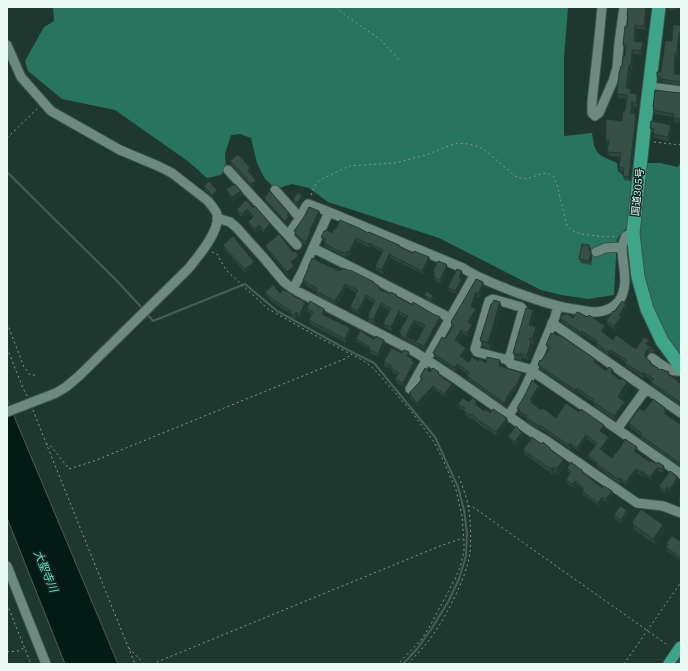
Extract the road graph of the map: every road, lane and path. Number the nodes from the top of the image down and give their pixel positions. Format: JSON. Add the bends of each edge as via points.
{"nodes":[{"id":1,"x":336,"y":7,"type":"edge"},
{"id":2,"x":602,"y":7,"type":"edge"},
{"id":3,"x":624,"y":7,"type":"edge"},
{"id":4,"x":659,"y":7,"type":"edge"},
{"id":5,"x":7,"y":45,"type":"edge"},
{"id":6,"x":400,"y":61,"type":"dead end"},
{"id":7,"x":650,"y":88,"type":"junction"},
{"id":8,"x":681,"y":91,"type":"edge"},
{"id":9,"x":43,"y":103,"type":"junction"},
{"id":10,"x":7,"y":138,"type":"edge"},
{"id":11,"x":643,"y":141,"type":"junction"},
{"id":12,"x":681,"y":145,"type":"edge"},
{"id":13,"x":228,"y":170,"type":"dead end"},
{"id":14,"x":275,"y":190,"type":"dead end"},
{"id":15,"x":308,"y":204,"type":"junction"},
{"id":16,"x":329,"y":212,"type":"junction"},
{"id":17,"x":217,"y":218,"type":"junction"},
{"id":18,"x":300,"y":218,"type":"junction"},
{"id":19,"x":288,"y":235,"type":"junction"},
{"id":20,"x":626,"y":240,"type":"junction"},
{"id":21,"x":297,"y":245,"type":"dead end"},
{"id":22,"x":313,"y":248,"type":"junction"},
{"id":23,"x":211,"y":252,"type":"dead end"},
{"id":24,"x":596,"y":252,"type":"dead end"},
{"id":25,"x":474,"y":276,"type":"junction"},
{"id":26,"x":293,"y":289,"type":"junction"},
{"id":27,"x":558,"y":306,"type":"junction"},
{"id":28,"x":450,"y":318,"type":"junction"},
{"id":29,"x":7,"y":323,"type":"edge"},
{"id":30,"x":552,"y":324,"type":"junction"},
{"id":31,"x":7,"y":348,"type":"edge"},
{"id":32,"x":351,"y":355,"type":"junction"},
{"id":33,"x":652,"y":358,"type":"dead end"},
{"id":34,"x":427,"y":359,"type":"junction"},
{"id":35,"x":508,"y":360,"type":"junction"},
{"id":36,"x":681,"y":368,"type":"edge"},
{"id":37,"x":532,"y":370,"type":"junction"},
{"id":38,"x":681,"y":371,"type":"edge"},
{"id":39,"x":35,"y":375,"type":"dead end"},
{"id":40,"x":410,"y":388,"type":"dead end"},
{"id":41,"x":646,"y":389,"type":"junction"},
{"id":42,"x":29,"y":404,"type":"junction"},
{"id":43,"x":7,"y":412,"type":"edge"},
{"id":44,"x":681,"y":413,"type":"edge"},
{"id":45,"x":509,"y":415,"type":"junction"},
{"id":46,"x":617,"y":429,"type":"junction"},
{"id":47,"x":46,"y":444,"type":"junction"},
{"id":48,"x":458,"y":474,"type":"dead end"},
{"id":49,"x":681,"y":474,"type":"edge"},
{"id":50,"x":468,"y":506,"type":"junction"},
{"id":51,"x":681,"y":513,"type":"edge"},
{"id":52,"x":464,"y":538,"type":"junction"},
{"id":53,"x":7,"y":566,"type":"edge"},
{"id":54,"x":681,"y":582,"type":"edge"},
{"id":55,"x":7,"y":604,"type":"edge"},
{"id":56,"x":647,"y":630,"type":"junction"},
{"id":57,"x":25,"y":648,"type":"junction"},
{"id":58,"x":129,"y":648,"type":"junction"},
{"id":59,"x":679,"y":650,"type":"edge"},
{"id":60,"x":7,"y":652,"type":"edge"},
{"id":61,"x":31,"y":664,"type":"edge"},
{"id":62,"x":46,"y":664,"type":"edge"},
{"id":63,"x":135,"y":664,"type":"edge"},
{"id":64,"x":144,"y":664,"type":"edge"},
{"id":65,"x":152,"y":664,"type":"edge"},
{"id":66,"x":398,"y":664,"type":"edge"},
{"id":67,"x":408,"y":664,"type":"edge"},
{"id":68,"x":624,"y":664,"type":"edge"},
{"id":69,"x":670,"y":664,"type":"edge"}],
"edges":[{"from":1,"to":6,"type":"path","via":[[380,39]]},
{"from":2,"to":3,"type":"street","via":[[592,102],[592,113],[596,116],[617,68]]},
{"from":4,"to":7,"type":"highway","name":"国道305号"},
{"from":5,"to":9,"type":"street","via":[[21,77]]},
{"from":7,"to":8,"type":"street"},
{"from":7,"to":11,"type":"highway","name":"国道305号"},
{"from":9,"to":10,"type":"path"},
{"from":9,"to":17,"type":"street","via":[[51,111],[120,150],[172,173],[211,204]]},
{"from":11,"to":12,"type":"path"},
{"from":11,"to":20,"type":"highway","name":"国道305号"},
{"from":13,"to":19,"type":"street"},
{"from":14,"to":18,"type":"street"},
{"from":15,"to":16,"type":"street"},
{"from":15,"to":18,"type":"street"},
{"from":15,"to":20,"type":"path","via":[[320,180],[349,166],[394,163],[426,155],[452,144],[464,143],[486,151],[515,176],[528,178],[544,173],[554,177],[567,226],[571,230]]},
{"from":16,"to":22,"type":"street"},
{"from":16,"to":25,"type":"street","via":[[463,268]]},
{"from":17,"to":26,"type":"street","via":[[230,222]]},
{"from":17,"to":42,"type":"street","via":[[211,238],[201,254],[123,334],[66,387]]},
{"from":18,"to":19,"type":"street"},
{"from":19,"to":21,"type":"street"},
{"from":20,"to":24,"type":"street"},
{"from":20,"to":27,"type":"street","via":[[624,284],[616,304],[594,312]]},
{"from":20,"to":36,"type":"highway","name":"国道305号","via":[[647,309],[662,341]]},
{"from":22,"to":26,"type":"street"},
{"from":22,"to":28,"type":"street"},
{"from":23,"to":32,"type":"path","via":[[217,254],[226,270],[271,311]]},
{"from":25,"to":27,"type":"street"},
{"from":25,"to":28,"type":"street"},
{"from":26,"to":34,"type":"street"},
{"from":27,"to":30,"type":"street"},
{"from":28,"to":34,"type":"street"},
{"from":29,"to":39,"type":"path","via":[[24,367],[30,375]]},
{"from":30,"to":37,"type":"street"},
{"from":30,"to":41,"type":"street"},
{"from":31,"to":42,"type":"path"},
{"from":32,"to":47,"type":"path","via":[[69,470],[50,445]]},
{"from":32,"to":52,"type":"path","via":[[374,369],[434,442],[456,490]]},
{"from":33,"to":38,"type":"street","via":[[669,370]]},
{"from":34,"to":40,"type":"street"},
{"from":34,"to":45,"type":"street"},
{"from":35,"to":35,"type":"street","via":[[523,310],[521,307],[494,299],[489,302],[475,348],[476,352]]},
{"from":35,"to":37,"type":"street","via":[[510,364]]},
{"from":37,"to":45,"type":"street","via":[[521,396]]},
{"from":37,"to":46,"type":"street"},
{"from":41,"to":44,"type":"street"},
{"from":41,"to":46,"type":"street"},
{"from":42,"to":43,"type":"street"},
{"from":42,"to":47,"type":"path"},
{"from":45,"to":51,"type":"street","via":[[637,503],[663,506]]},
{"from":46,"to":49,"type":"street"},
{"from":47,"to":58,"type":"path"},
{"from":48,"to":50,"type":"path"},
{"from":50,"to":56,"type":"path","via":[[473,507]]},
{"from":50,"to":67,"type":"path","via":[[470,553],[461,583],[436,630]]},
{"from":52,"to":65,"type":"path"},
{"from":52,"to":66,"type":"path","via":[[464,552],[456,578],[421,640]]},
{"from":53,"to":62,"type":"street"},
{"from":54,"to":56,"type":"path"},
{"from":55,"to":57,"type":"path"},
{"from":56,"to":59,"type":"path"},
{"from":56,"to":68,"type":"path"},
{"from":57,"to":60,"type":"path"},
{"from":57,"to":61,"type":"path"},
{"from":58,"to":63,"type":"path"},
{"from":58,"to":64,"type":"path"},
{"from":59,"to":69,"type":"highway"}]}
